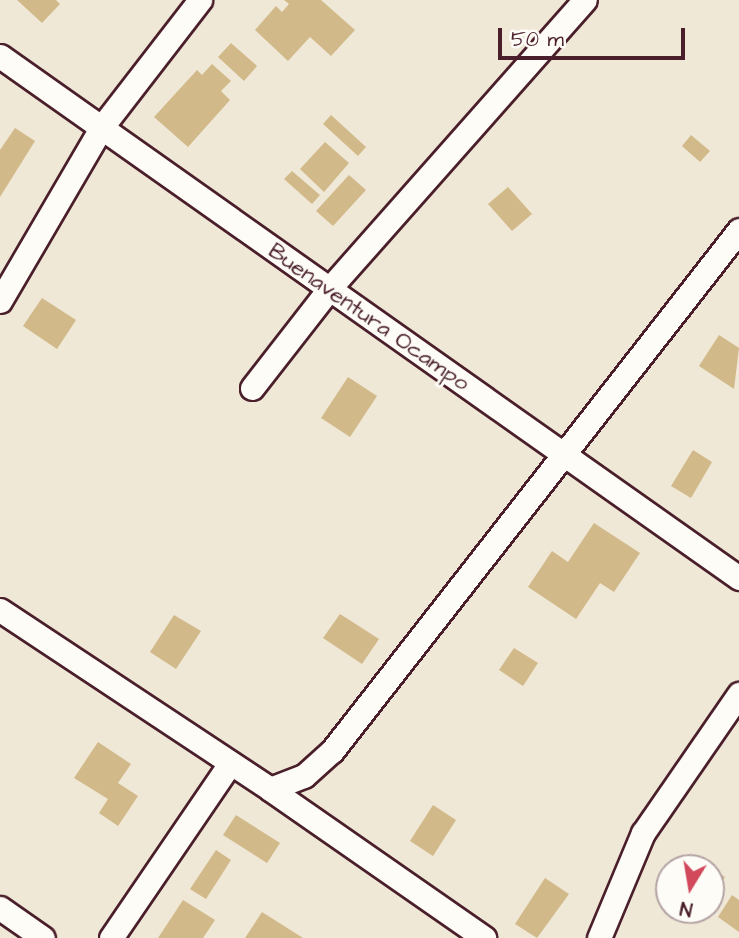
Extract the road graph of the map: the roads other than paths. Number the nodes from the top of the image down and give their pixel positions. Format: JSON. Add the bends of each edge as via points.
{"nodes":[{"id":1,"x":200,"y":0,"type":"edge"},
{"id":2,"x":585,"y":0,"type":"edge"},
{"id":3,"x":0,"y":56,"type":"edge"},
{"id":4,"x":101,"y":128,"type":"junction"},
{"id":5,"x":739,"y":230,"type":"edge"},
{"id":6,"x":329,"y":289,"type":"junction"},
{"id":7,"x":0,"y":301,"type":"edge"},
{"id":8,"x":252,"y":388,"type":"dead end"},
{"id":9,"x":563,"y":453,"type":"junction"},
{"id":10,"x":739,"y":578,"type":"edge"},
{"id":11,"x":0,"y":610,"type":"edge"},
{"id":12,"x":739,"y":694,"type":"edge"},
{"id":13,"x":229,"y":765,"type":"junction"},
{"id":14,"x":270,"y":789,"type":"junction"},
{"id":15,"x":0,"y":908,"type":"edge"},
{"id":16,"x":43,"y":938,"type":"edge"},
{"id":17,"x":111,"y":938,"type":"edge"},
{"id":18,"x":484,"y":938,"type":"edge"},
{"id":19,"x":599,"y":938,"type":"edge"}],
"edges":[{"from":1,"to":4,"type":"street"},
{"from":2,"to":6,"type":"street"},
{"from":3,"to":4,"type":"street","name":"Buenaventura Ocampo"},
{"from":4,"to":6,"type":"street","name":"Buenaventura Ocampo"},
{"from":4,"to":7,"type":"street"},
{"from":5,"to":9,"type":"street"},
{"from":6,"to":8,"type":"street"},
{"from":6,"to":9,"type":"street","name":"Buenaventura Ocampo"},
{"from":9,"to":10,"type":"street","name":"Buenaventura Ocampo"},
{"from":9,"to":14,"type":"street","via":[[332,751],[304,776]]},
{"from":11,"to":13,"type":"street"},
{"from":12,"to":19,"type":"street","via":[[643,833]]},
{"from":13,"to":14,"type":"street"},
{"from":13,"to":17,"type":"street"},
{"from":14,"to":18,"type":"street"},
{"from":15,"to":16,"type":"street"}]}
